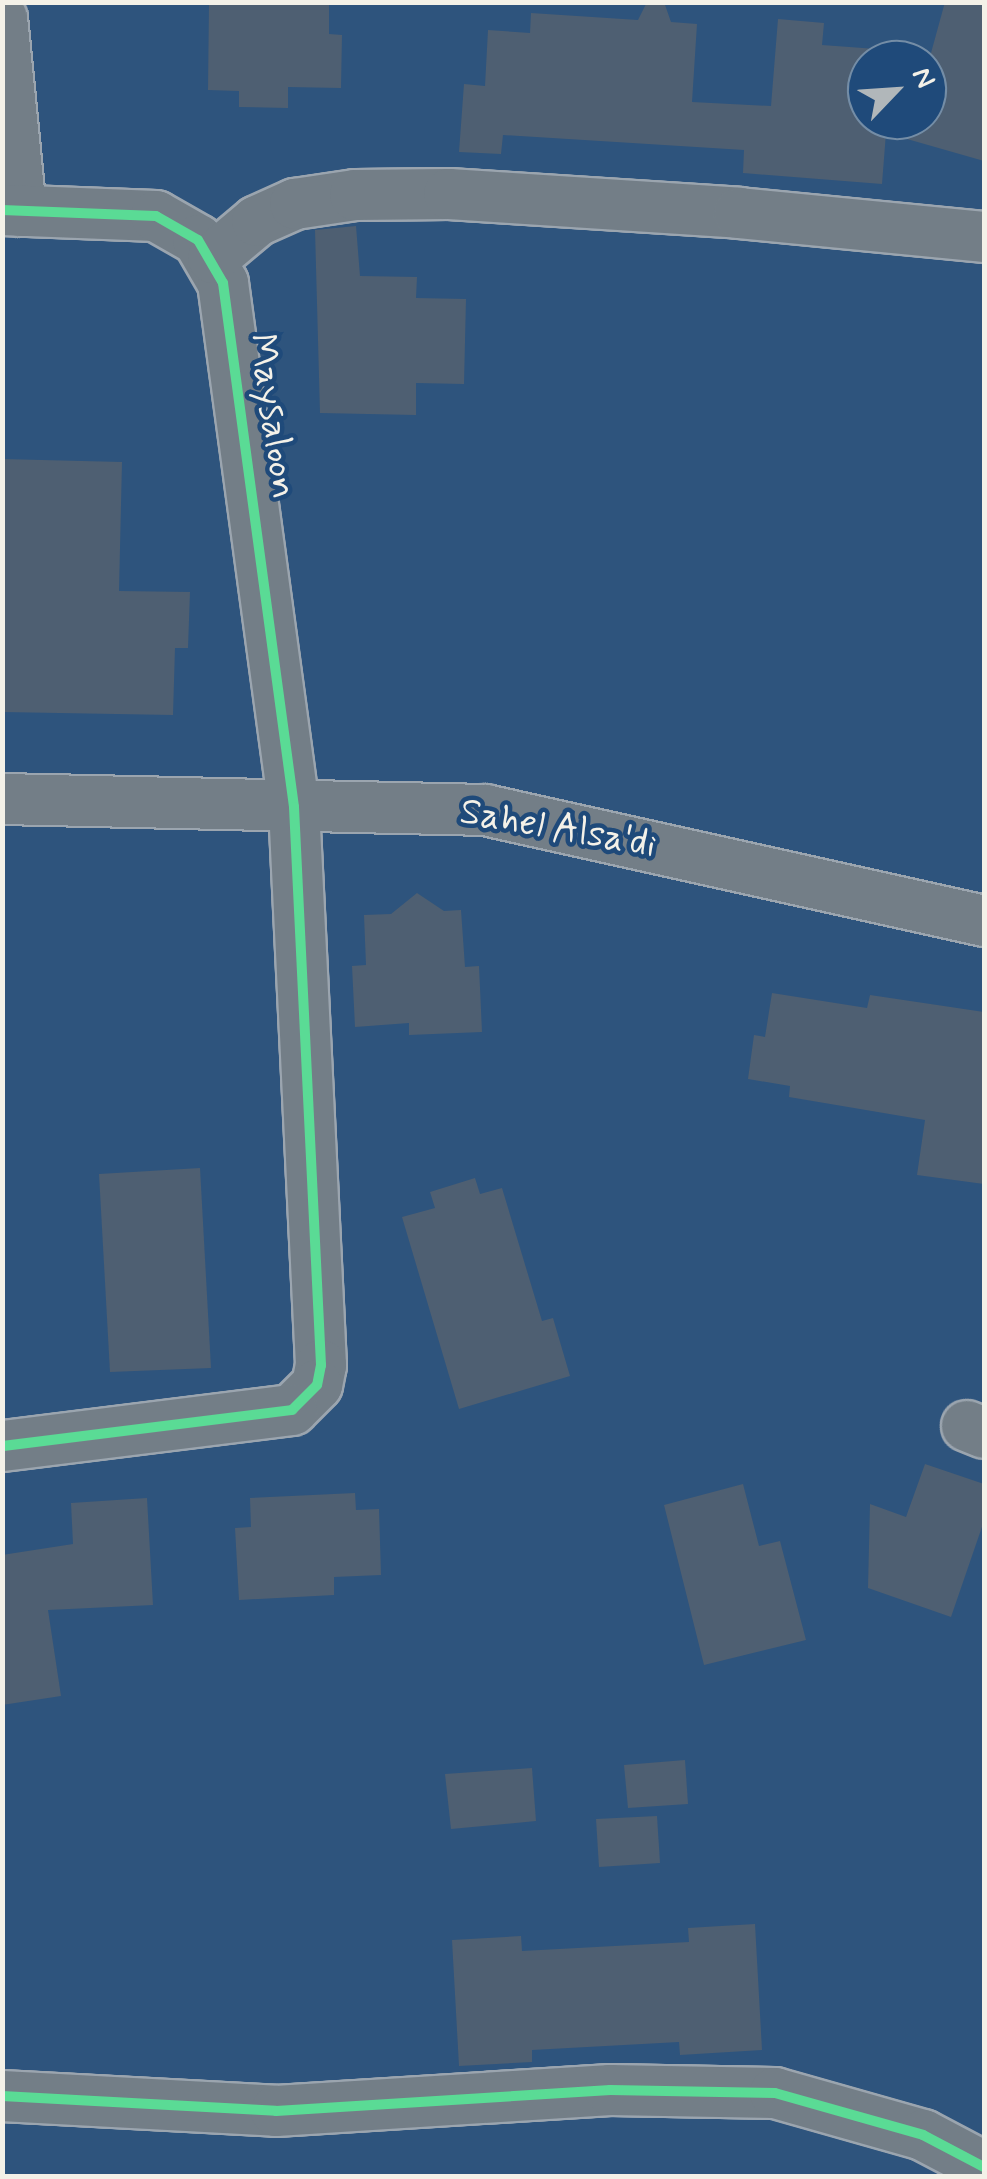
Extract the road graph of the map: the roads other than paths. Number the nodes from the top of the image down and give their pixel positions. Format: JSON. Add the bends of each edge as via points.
{"nodes":[{"id":1,"x":2,"y":18,"type":"edge"},
{"id":2,"x":12,"y":211,"type":"edge"},
{"id":3,"x":984,"y":237,"type":"edge"},
{"id":4,"x":212,"y":258,"type":"junction"},
{"id":5,"x":2,"y":799,"type":"edge"},
{"id":6,"x":294,"y":807,"type":"junction"},
{"id":7,"x":984,"y":921,"type":"edge"},
{"id":8,"x":2,"y":1446,"type":"edge"},
{"id":9,"x":2,"y":2096,"type":"edge"},
{"id":10,"x":984,"y":2123,"type":"edge"},
{"id":11,"x":923,"y":2134,"type":"junction"},
{"id":12,"x":984,"y":2167,"type":"edge"}],
"edges":[{"from":1,"to":2,"type":"street"},
{"from":2,"to":4,"type":"street","via":[[156,216],[186,230]]},
{"from":3,"to":4,"type":"street","via":[[740,212],[449,194],[355,195],[295,204],[257,221]]},
{"from":4,"to":6,"type":"street","name":"Maysaloon","via":[[226,297]]},
{"from":5,"to":6,"type":"street","name":"Sahel Alsa'di"},
{"from":6,"to":7,"type":"street","name":"Sahel Alsa'di","via":[[485,810]]},
{"from":6,"to":8,"type":"street","name":"Maysaloon","via":[[317,1385],[292,1410],[272,1414]]},
{"from":9,"to":11,"type":"street","via":[[276,2111],[610,2090],[776,2093]]},
{"from":10,"to":11,"type":"street"},
{"from":11,"to":12,"type":"street"}]}
